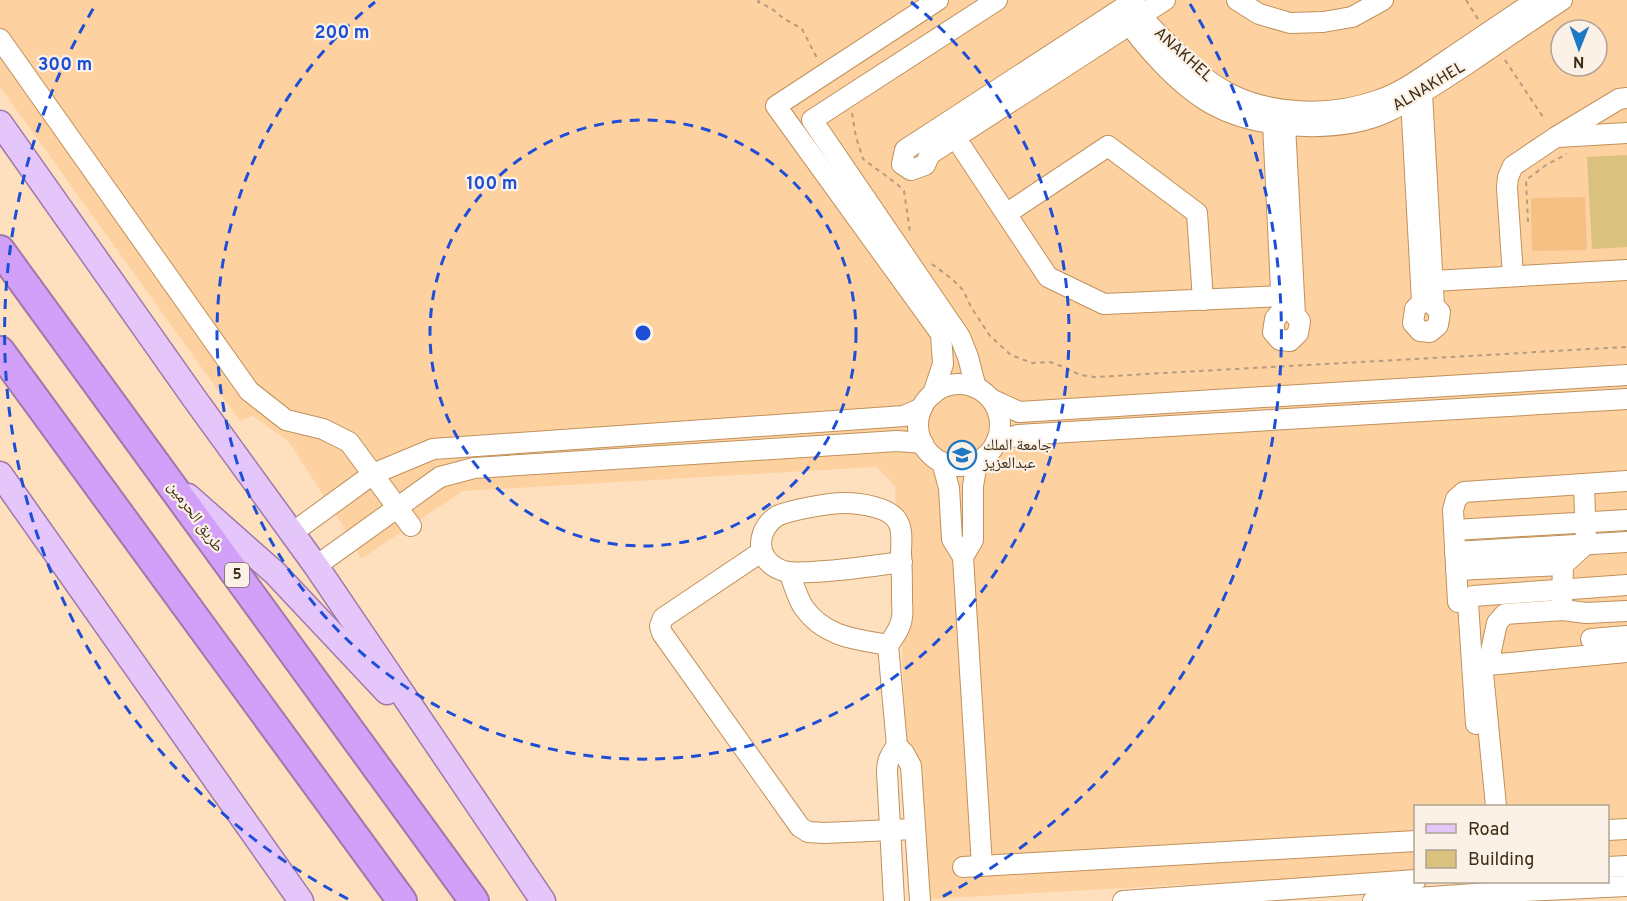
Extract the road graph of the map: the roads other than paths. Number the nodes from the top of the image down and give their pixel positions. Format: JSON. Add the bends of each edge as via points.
{"nodes":[{"id":1,"x":938,"y":0,"type":"edge"},
{"id":2,"x":997,"y":0,"type":"edge"},
{"id":3,"x":1165,"y":0,"type":"edge"},
{"id":4,"x":1237,"y":0,"type":"edge"},
{"id":5,"x":1383,"y":0,"type":"edge"},
{"id":6,"x":1537,"y":0,"type":"edge"},
{"id":7,"x":1562,"y":0,"type":"edge"},
{"id":8,"x":1128,"y":8,"type":"edge"},
{"id":9,"x":0,"y":39,"type":"edge"},
{"id":10,"x":1417,"y":96,"type":"junction"},
{"id":11,"x":1627,"y":98,"type":"edge"},
{"id":12,"x":0,"y":123,"type":"edge"},
{"id":13,"x":1279,"y":124,"type":"junction"},
{"id":14,"x":1627,"y":133,"type":"edge"},
{"id":15,"x":956,"y":137,"type":"junction"},
{"id":16,"x":1556,"y":137,"type":"junction"},
{"id":17,"x":1006,"y":214,"type":"junction"},
{"id":18,"x":0,"y":250,"type":"edge"},
{"id":19,"x":1627,"y":270,"type":"edge"},
{"id":20,"x":1513,"y":276,"type":"junction"},
{"id":21,"x":1433,"y":281,"type":"junction"},
{"id":22,"x":1282,"y":296,"type":"junction"},
{"id":23,"x":1203,"y":300,"type":"junction"},
{"id":24,"x":0,"y":351,"type":"edge"},
{"id":25,"x":1627,"y":375,"type":"edge"},
{"id":26,"x":984,"y":394,"type":"junction"},
{"id":27,"x":1627,"y":399,"type":"edge"},
{"id":28,"x":928,"y":401,"type":"junction"},
{"id":29,"x":996,"y":442,"type":"junction"},
{"id":30,"x":922,"y":443,"type":"junction"},
{"id":31,"x":942,"y":462,"type":"junction"},
{"id":32,"x":977,"y":462,"type":"junction"},
{"id":33,"x":163,"y":473,"type":"junction"},
{"id":34,"x":0,"y":474,"type":"edge"},
{"id":35,"x":373,"y":474,"type":"junction"},
{"id":36,"x":1627,"y":481,"type":"edge"},
{"id":37,"x":1584,"y":484,"type":"junction"},
{"id":38,"x":397,"y":507,"type":"junction"},
{"id":39,"x":1627,"y":520,"type":"edge"},
{"id":40,"x":1585,"y":523,"type":"junction"},
{"id":41,"x":411,"y":526,"type":"dead end"},
{"id":42,"x":1454,"y":530,"type":"junction"},
{"id":43,"x":292,"y":533,"type":"junction"},
{"id":44,"x":1627,"y":542,"type":"edge"},
{"id":45,"x":1586,"y":544,"type":"junction"},
{"id":46,"x":761,"y":552,"type":"junction"},
{"id":47,"x":963,"y":557,"type":"junction"},
{"id":48,"x":1456,"y":561,"type":"junction"},
{"id":49,"x":902,"y":562,"type":"junction"},
{"id":50,"x":1563,"y":565,"type":"junction"},
{"id":51,"x":316,"y":566,"type":"junction"},
{"id":52,"x":789,"y":572,"type":"junction"},
{"id":53,"x":1627,"y":585,"type":"edge"},
{"id":54,"x":1562,"y":590,"type":"junction"},
{"id":55,"x":1503,"y":594,"type":"junction"},
{"id":56,"x":1458,"y":602,"type":"dead end"},
{"id":57,"x":1563,"y":610,"type":"junction"},
{"id":58,"x":1627,"y":611,"type":"edge"},
{"id":59,"x":1505,"y":614,"type":"junction"},
{"id":60,"x":1622,"y":643,"type":"edge"},
{"id":61,"x":888,"y":645,"type":"junction"},
{"id":62,"x":1488,"y":665,"type":"junction"},
{"id":63,"x":1476,"y":724,"type":"dead end"},
{"id":64,"x":436,"y":744,"type":"junction"},
{"id":65,"x":897,"y":746,"type":"junction"},
{"id":66,"x":1496,"y":805,"type":"edge"},
{"id":67,"x":915,"y":829,"type":"junction"},
{"id":68,"x":1627,"y":829,"type":"edge"},
{"id":69,"x":890,"y":830,"type":"junction"},
{"id":70,"x":1609,"y":830,"type":"edge"},
{"id":71,"x":1414,"y":841,"type":"edge"},
{"id":72,"x":1609,"y":867,"type":"edge"},
{"id":73,"x":1627,"y":867,"type":"edge"},
{"id":74,"x":1414,"y":880,"type":"edge"},
{"id":75,"x":1627,"y":886,"type":"edge"},
{"id":76,"x":1513,"y":896,"type":"edge"},
{"id":77,"x":301,"y":901,"type":"edge"},
{"id":78,"x":402,"y":901,"type":"edge"},
{"id":79,"x":474,"y":901,"type":"edge"},
{"id":80,"x":543,"y":901,"type":"edge"},
{"id":81,"x":894,"y":901,"type":"edge"},
{"id":82,"x":920,"y":901,"type":"edge"},
{"id":83,"x":1123,"y":901,"type":"edge"},
{"id":84,"x":1373,"y":901,"type":"edge"}],
"edges":[{"from":1,"to":28,"type":"street","via":[[776,106],[940,334],[943,364]]},
{"from":2,"to":26,"type":"street","via":[[812,120],[960,337]]},
{"from":3,"to":8,"type":"street"},
{"from":4,"to":5,"type":"street","via":[[1259,14],[1290,23],[1352,17]]},
{"from":6,"to":8,"type":"street","name":"ANAKHEL","via":[[1410,85],[1380,100],[1315,112],[1277,109],[1226,92],[1195,71]]},
{"from":7,"to":10,"type":"street","name":"ALNAKHEL"},
{"from":8,"to":13,"type":"street","name":"ALNAKHEL","via":[[1145,45],[1180,81],[1212,104],[1247,118]]},
{"from":8,"to":15,"type":"street"},
{"from":8,"to":15,"type":"street","via":[[905,150],[902,164],[911,170],[925,165],[930,154]]},
{"from":9,"to":35,"type":"street","via":[[249,391],[286,420],[323,429],[349,442]]},
{"from":10,"to":13,"type":"street","name":"ALNAKHEL","via":[[1388,112],[1352,123]]},
{"from":10,"to":21,"type":"street"},
{"from":10,"to":21,"type":"street","via":[[1422,302],[1414,309],[1413,323],[1420,331],[1430,332],[1438,324],[1440,312],[1434,306]]},
{"from":11,"to":16,"type":"street"},
{"from":12,"to":43,"type":"main road"},
{"from":13,"to":22,"type":"street"},
{"from":13,"to":22,"type":"street","via":[[1295,315],[1300,321],[1298,333],[1290,341],[1280,340],[1273,332],[1275,319],[1282,310]]},
{"from":14,"to":16,"type":"street"},
{"from":15,"to":17,"type":"street"},
{"from":16,"to":20,"type":"street","via":[[1513,166],[1508,177]]},
{"from":17,"to":23,"type":"street","via":[[1048,277],[1104,304]]},
{"from":17,"to":23,"type":"street","via":[[1108,146],[1197,213]]},
{"from":18,"to":33,"type":"highway","name":"طريق الحرمين","number":"5"},
{"from":19,"to":20,"type":"street"},
{"from":20,"to":21,"type":"street"},
{"from":22,"to":23,"type":"street"},
{"from":24,"to":78,"type":"highway"},
{"from":25,"to":26,"type":"street","via":[[1019,412]]},
{"from":26,"to":28,"type":"street","via":[[968,385],[950,386]]},
{"from":26,"to":29,"type":"street","via":[[996,407],[1000,424]]},
{"from":27,"to":29,"type":"street","via":[[1017,435]]},
{"from":28,"to":30,"type":"street","via":[[918,426]]},
{"from":28,"to":35,"type":"street","via":[[904,416],[433,449]]},
{"from":29,"to":32,"type":"street"},
{"from":30,"to":31,"type":"street"},
{"from":30,"to":38,"type":"street","via":[[897,441],[474,468],[440,477]]},
{"from":31,"to":32,"type":"street","via":[[960,466]]},
{"from":31,"to":47,"type":"street","via":[[949,488],[952,539]]},
{"from":32,"to":47,"type":"street","via":[[973,540]]},
{"from":33,"to":64,"type":"main road","via":[[275,573]]},
{"from":33,"to":79,"type":"highway","name":"طريق الحرمين","number":"5"},
{"from":34,"to":77,"type":"main road"},
{"from":35,"to":38,"type":"street"},
{"from":35,"to":43,"type":"street"},
{"from":36,"to":37,"type":"street"},
{"from":37,"to":40,"type":"street"},
{"from":37,"to":42,"type":"street","via":[[1464,492],[1456,499],[1453,510]]},
{"from":38,"to":41,"type":"street"},
{"from":38,"to":51,"type":"street"},
{"from":39,"to":40,"type":"street"},
{"from":40,"to":42,"type":"street"},
{"from":40,"to":45,"type":"street"},
{"from":42,"to":48,"type":"street"},
{"from":43,"to":51,"type":"main road"},
{"from":44,"to":45,"type":"street"},
{"from":45,"to":48,"type":"street"},
{"from":45,"to":50,"type":"street"},
{"from":46,"to":49,"type":"street","via":[[766,526],[777,517],[844,503],[870,506],[893,515],[899,522]]},
{"from":46,"to":52,"type":"street","via":[[766,561]]},
{"from":46,"to":69,"type":"street","via":[[663,618],[662,633],[800,827],[824,833]]},
{"from":47,"to":71,"type":"street","via":[[972,867]]},
{"from":48,"to":50,"type":"street"},
{"from":48,"to":56,"type":"street"},
{"from":49,"to":52,"type":"street"},
{"from":49,"to":61,"type":"street","via":[[903,618]]},
{"from":50,"to":54,"type":"street"},
{"from":51,"to":64,"type":"main road"},
{"from":52,"to":61,"type":"street","via":[[803,606],[815,620],[832,632]]},
{"from":53,"to":54,"type":"street"},
{"from":54,"to":55,"type":"street"},
{"from":54,"to":57,"type":"street"},
{"from":55,"to":59,"type":"street"},
{"from":55,"to":63,"type":"street","via":[[1473,596],[1468,603]]},
{"from":57,"to":58,"type":"street","via":[[1586,614]]},
{"from":57,"to":59,"type":"street"},
{"from":59,"to":62,"type":"street","via":[[1497,622]]},
{"from":60,"to":62,"type":"street"},
{"from":61,"to":65,"type":"street"},
{"from":62,"to":66,"type":"street","via":[[1483,673]]},
{"from":64,"to":80,"type":"main road"},
{"from":65,"to":67,"type":"street","via":[[911,766]]},
{"from":65,"to":69,"type":"street","via":[[887,763]]},
{"from":67,"to":69,"type":"street"},
{"from":67,"to":82,"type":"street"},
{"from":68,"to":70,"type":"street"},
{"from":69,"to":81,"type":"street"},
{"from":72,"to":73,"type":"street"},
{"from":74,"to":83,"type":"street"},
{"from":75,"to":76,"type":"street"},
{"from":76,"to":84,"type":"street"}]}
